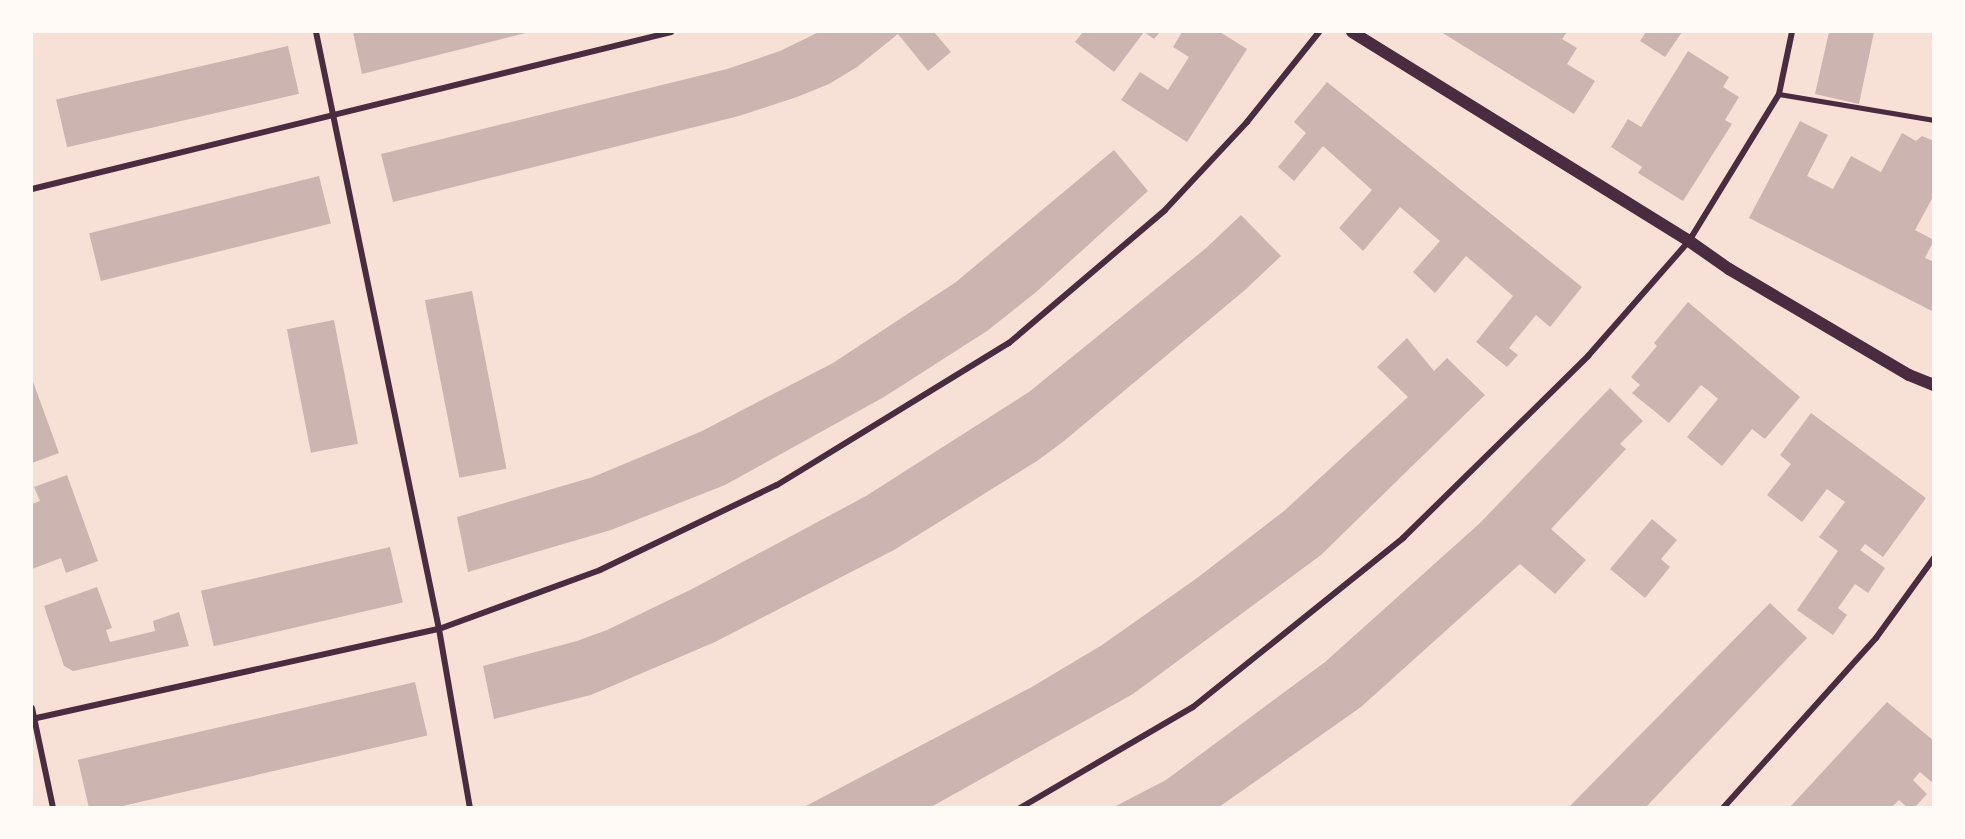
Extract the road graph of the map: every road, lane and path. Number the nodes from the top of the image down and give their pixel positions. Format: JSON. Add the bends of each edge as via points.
{"nodes":[{"id":1,"x":316,"y":32,"type":"edge"},
{"id":2,"x":671,"y":32,"type":"edge"},
{"id":3,"x":1319,"y":32,"type":"edge"},
{"id":4,"x":1352,"y":32,"type":"edge"},
{"id":5,"x":1792,"y":32,"type":"edge"},
{"id":6,"x":1779,"y":94,"type":"junction"},
{"id":7,"x":334,"y":115,"type":"junction"},
{"id":8,"x":1934,"y":120,"type":"edge"},
{"id":9,"x":32,"y":189,"type":"edge"},
{"id":10,"x":1689,"y":241,"type":"junction"},
{"id":11,"x":1934,"y":385,"type":"edge"},
{"id":12,"x":1934,"y":558,"type":"edge"},
{"id":13,"x":439,"y":629,"type":"junction"},
{"id":14,"x":32,"y":708,"type":"edge"},
{"id":15,"x":34,"y":719,"type":"edge"},
{"id":16,"x":53,"y":807,"type":"edge"},
{"id":17,"x":470,"y":807,"type":"edge"},
{"id":18,"x":1020,"y":807,"type":"edge"},
{"id":19,"x":1723,"y":807,"type":"edge"}],
"edges":[{"from":1,"to":7,"type":"street"},
{"from":2,"to":7,"type":"street"},
{"from":3,"to":13,"type":"street","via":[[1247,122],[1165,210],[1009,343],[777,485],[600,570]]},
{"from":4,"to":10,"type":"main road"},
{"from":5,"to":6,"type":"street"},
{"from":6,"to":8,"type":"lane"},
{"from":6,"to":10,"type":"street"},
{"from":7,"to":9,"type":"street"},
{"from":7,"to":13,"type":"street"},
{"from":10,"to":11,"type":"main road","via":[[1833,331]]},
{"from":10,"to":18,"type":"street","via":[[1588,356],[1403,538],[1193,707]]},
{"from":12,"to":19,"type":"street","via":[[1876,638]]},
{"from":13,"to":15,"type":"street"},
{"from":13,"to":17,"type":"street"},
{"from":14,"to":15,"type":"street"},
{"from":15,"to":16,"type":"street"}]}
